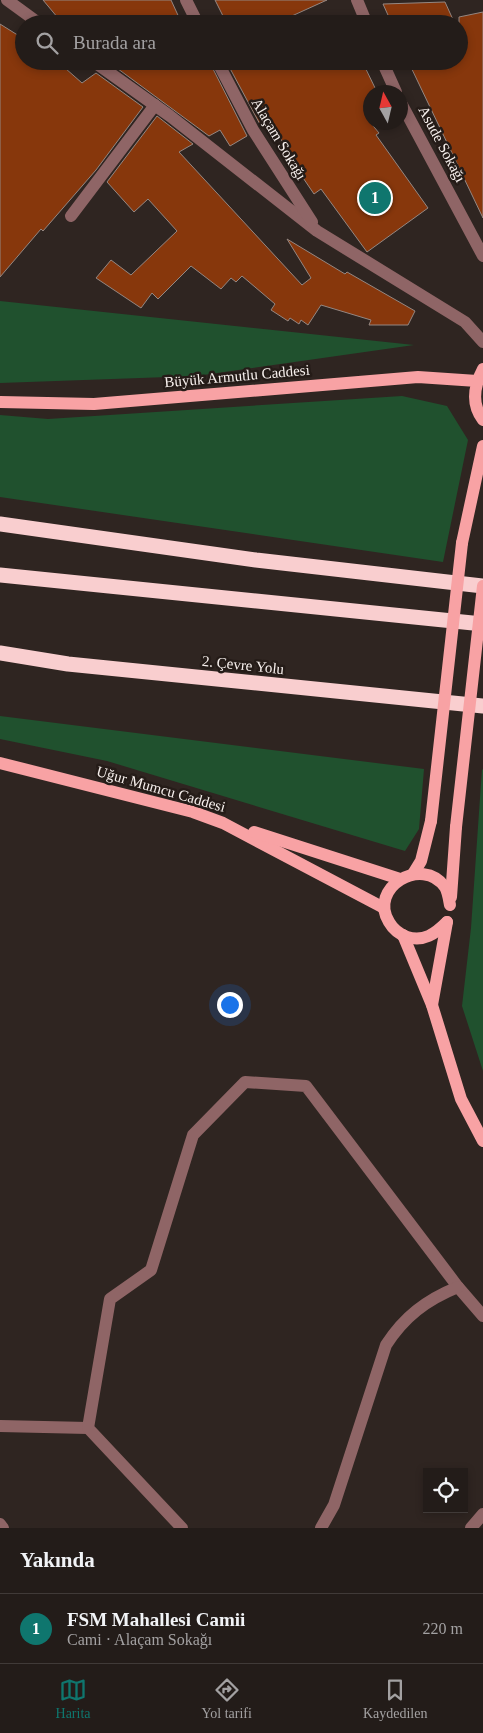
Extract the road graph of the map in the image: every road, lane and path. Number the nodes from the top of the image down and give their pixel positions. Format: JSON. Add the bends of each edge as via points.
{"nodes":[{"id":1,"x":7,"y":0,"type":"edge"},
{"id":2,"x":186,"y":0,"type":"edge"},
{"id":3,"x":357,"y":0,"type":"edge"},
{"id":4,"x":28,"y":15,"type":"edge"},
{"id":5,"x":194,"y":15,"type":"edge"},
{"id":6,"x":363,"y":15,"type":"edge"},
{"id":7,"x":106,"y":70,"type":"edge"},
{"id":8,"x":223,"y":70,"type":"edge"},
{"id":9,"x":386,"y":70,"type":"edge"},
{"id":10,"x":393,"y":85,"type":"edge"},
{"id":11,"x":155,"y":105,"type":"junction"},
{"id":12,"x":408,"y":116,"type":"edge"},
{"id":13,"x":71,"y":216,"type":"dead end"},
{"id":14,"x":317,"y":231,"type":"junction"},
{"id":15,"x":483,"y":256,"type":"edge"},
{"id":16,"x":483,"y":342,"type":"edge"},
{"id":17,"x":483,"y":369,"type":"edge"},
{"id":18,"x":477,"y":381,"type":"junction"},
{"id":19,"x":0,"y":402,"type":"edge"},
{"id":20,"x":483,"y":420,"type":"edge"},
{"id":21,"x":483,"y":446,"type":"edge"},
{"id":22,"x":0,"y":524,"type":"edge"},
{"id":23,"x":0,"y":575,"type":"edge"},
{"id":24,"x":483,"y":586,"type":"edge"},
{"id":25,"x":483,"y":624,"type":"edge"},
{"id":26,"x":0,"y":654,"type":"edge"},
{"id":27,"x":348,"y":694,"type":"junction"},
{"id":28,"x":483,"y":706,"type":"edge"},
{"id":29,"x":483,"y":714,"type":"edge"},
{"id":30,"x":0,"y":763,"type":"edge"},
{"id":31,"x":223,"y":822,"type":"junction"},
{"id":32,"x":413,"y":874,"type":"junction"},
{"id":33,"x":400,"y":879,"type":"junction"},
{"id":34,"x":450,"y":906,"type":"junction"},
{"id":35,"x":384,"y":908,"type":"junction"},
{"id":36,"x":447,"y":922,"type":"junction"},
{"id":37,"x":402,"y":936,"type":"junction"},
{"id":38,"x":432,"y":1005,"type":"junction"},
{"id":39,"x":483,"y":1141,"type":"edge"},
{"id":40,"x":458,"y":1287,"type":"junction"},
{"id":41,"x":483,"y":1316,"type":"edge"},
{"id":42,"x":0,"y":1426,"type":"edge"},
{"id":43,"x":88,"y":1428,"type":"junction"},
{"id":44,"x":483,"y":1514,"type":"edge"},
{"id":45,"x":0,"y":1524,"type":"edge"},
{"id":46,"x":3,"y":1528,"type":"edge"},
{"id":47,"x":182,"y":1528,"type":"edge"},
{"id":48,"x":321,"y":1528,"type":"edge"},
{"id":49,"x":471,"y":1528,"type":"edge"}],
"edges":[{"from":1,"to":4,"type":"street"},
{"from":2,"to":5,"type":"street"},
{"from":3,"to":6,"type":"street"},
{"from":7,"to":11,"type":"street"},
{"from":8,"to":14,"type":"street","name":"Alaçam Sokağı","via":[[253,130]]},
{"from":9,"to":10,"type":"street"},
{"from":11,"to":13,"type":"street"},
{"from":11,"to":14,"type":"street"},
{"from":12,"to":15,"type":"street","name":"Asude Sokağı"},
{"from":14,"to":16,"type":"street","via":[[465,322]]},
{"from":17,"to":18,"type":"main road"},
{"from":18,"to":19,"type":"main road","name":"Büyük Armutlu Caddesi","via":[[418,377],[94,404]]},
{"from":18,"to":20,"type":"main road","via":[[476,406]]},
{"from":21,"to":32,"type":"main road","bridge":true,"via":[[462,543],[431,821],[421,861]]},
{"from":22,"to":24,"type":"highway","via":[[256,560]]},
{"from":23,"to":25,"type":"highway"},
{"from":24,"to":34,"type":"main road","bridge":true},
{"from":26,"to":27,"type":"highway","name":"2. Çevre Yolu"},
{"from":27,"to":28,"type":"highway","name":"2. Çevre Yolu"},
{"from":27,"to":29,"type":"highway"},
{"from":30,"to":31,"type":"main road","name":"Uğur Mumcu Caddesi"},
{"from":31,"to":33,"type":"main road"},
{"from":31,"to":35,"type":"main road","name":"Uğur Mumcu Caddesi"},
{"from":32,"to":33,"type":"main road"},
{"from":32,"to":34,"type":"main road","via":[[425,874],[438,881],[446,888]]},
{"from":33,"to":35,"type":"main road","via":[[390,887]]},
{"from":34,"to":36,"type":"main road"},
{"from":35,"to":37,"type":"main road","via":[[393,929]]},
{"from":36,"to":37,"type":"main road","via":[[434,935],[424,938]]},
{"from":36,"to":38,"type":"main road"},
{"from":37,"to":38,"type":"main road"},
{"from":38,"to":39,"type":"main road","via":[[461,1098]]},
{"from":40,"to":41,"type":"street"},
{"from":40,"to":43,"type":"street","via":[[306,1086],[245,1082],[193,1135],[151,1270],[110,1299]]},
{"from":40,"to":48,"type":"street","via":[[428,1300],[415,1310],[386,1345],[334,1505]]},
{"from":42,"to":43,"type":"street"},
{"from":43,"to":47,"type":"street"},
{"from":44,"to":49,"type":"street"},
{"from":45,"to":46,"type":"street"}]}
